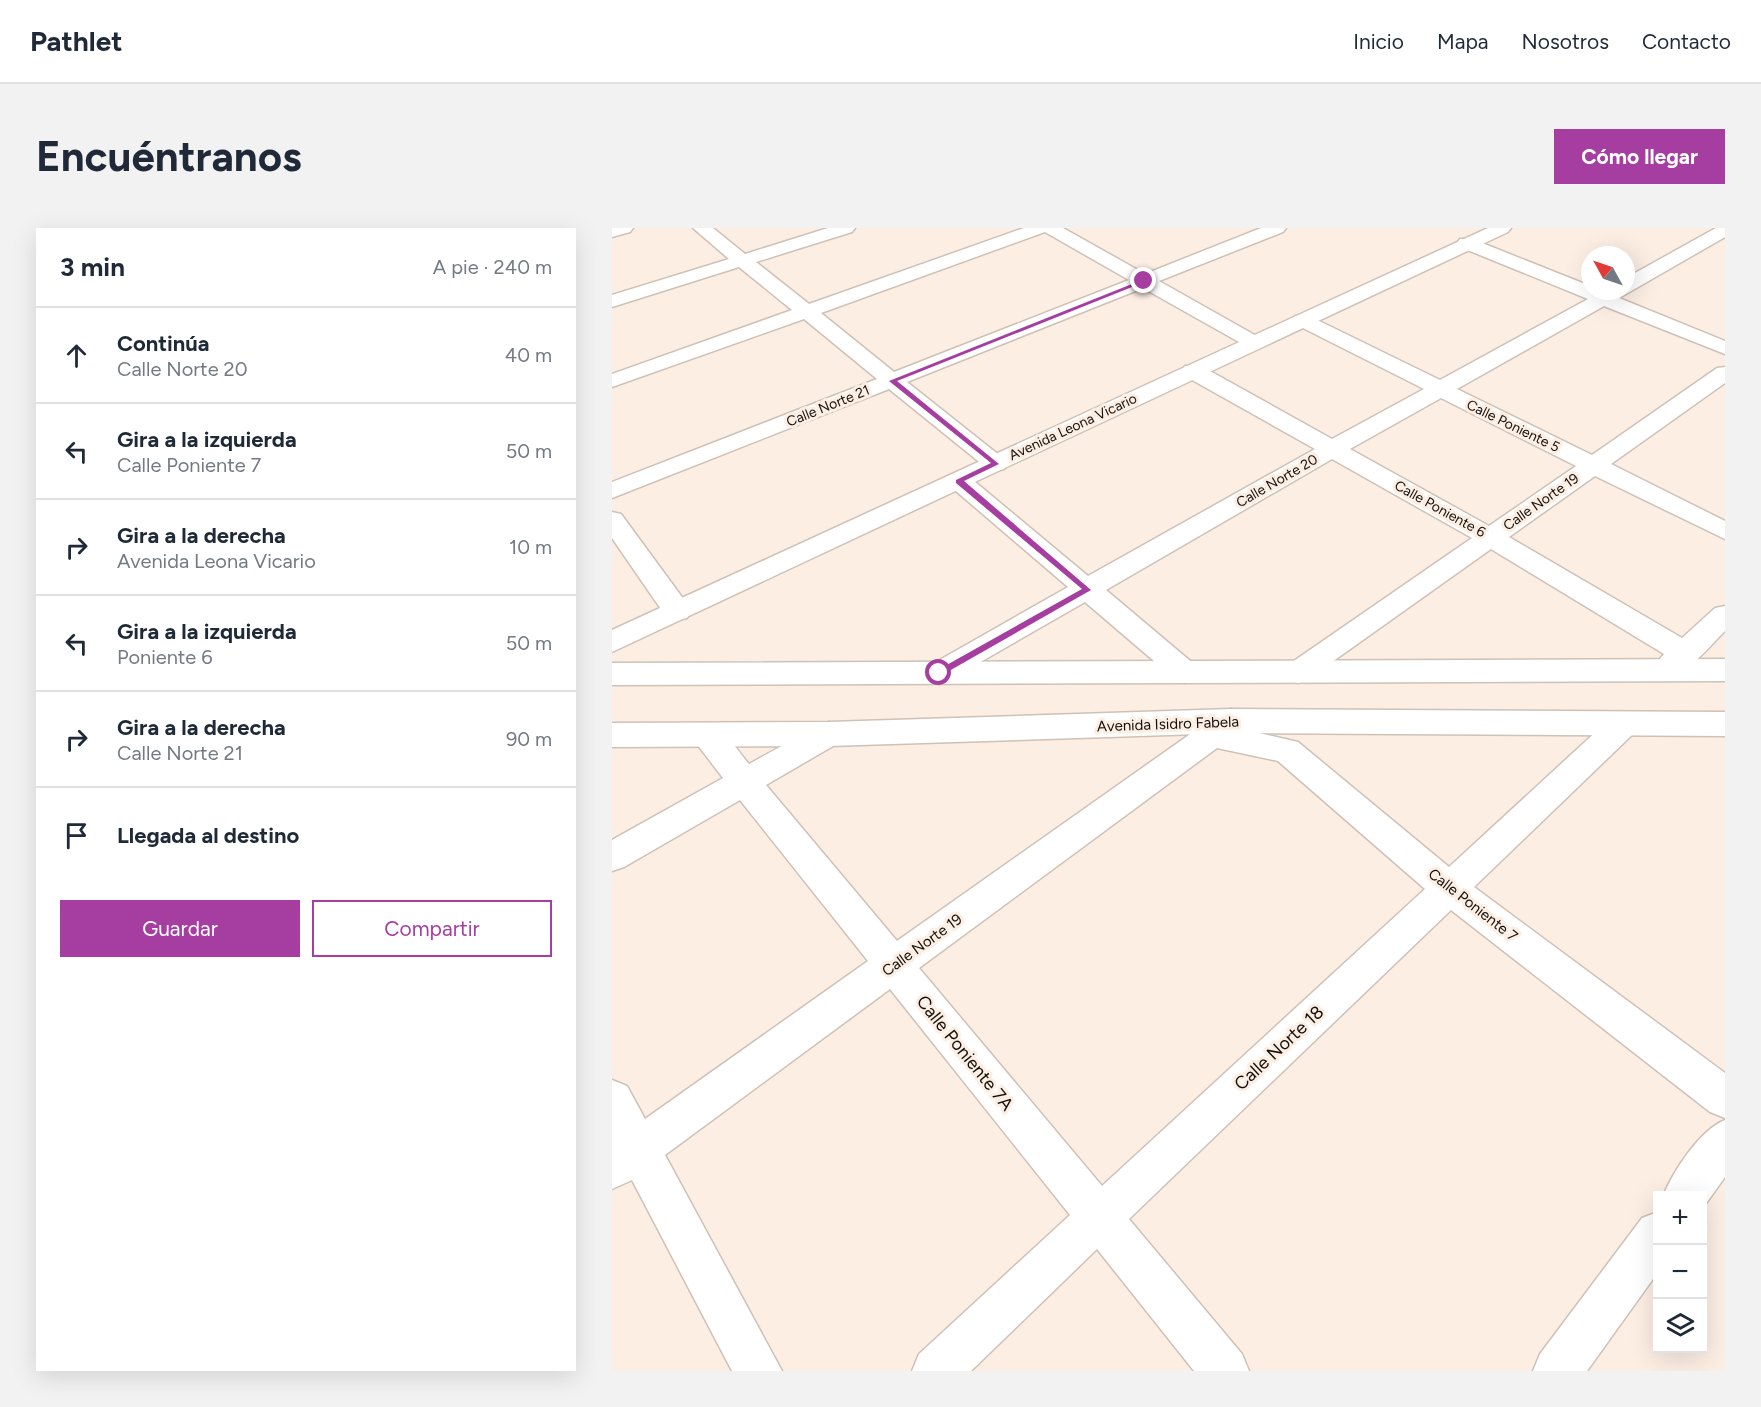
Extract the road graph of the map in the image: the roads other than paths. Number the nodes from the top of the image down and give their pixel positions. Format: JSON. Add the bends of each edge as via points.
{"nodes":[{"id":1,"x":624,"y":228,"type":"edge"},
{"id":2,"x":702,"y":228,"type":"edge"},
{"id":3,"x":846,"y":228,"type":"edge"},
{"id":4,"x":1041,"y":228,"type":"edge"},
{"id":5,"x":1050,"y":228,"type":"edge"},
{"id":6,"x":1277,"y":228,"type":"edge"},
{"id":7,"x":1502,"y":228,"type":"edge"},
{"id":8,"x":1725,"y":230,"type":"edge"},
{"id":9,"x":612,"y":232,"type":"edge"},
{"id":10,"x":1466,"y":243,"type":"junction"},
{"id":11,"x":742,"y":260,"type":"junction"},
{"id":12,"x":1144,"y":281,"type":"junction"},
{"id":13,"x":1635,"y":281,"type":"edge"},
{"id":14,"x":1581,"y":285,"type":"edge"},
{"id":15,"x":1601,"y":300,"type":"edge"},
{"id":16,"x":1621,"y":300,"type":"edge"},
{"id":17,"x":612,"y":301,"type":"edge"},
{"id":18,"x":808,"y":312,"type":"junction"},
{"id":19,"x":1302,"y":320,"type":"junction"},
{"id":20,"x":1253,"y":342,"type":"junction"},
{"id":21,"x":1725,"y":348,"type":"edge"},
{"id":22,"x":1193,"y":371,"type":"junction"},
{"id":23,"x":1725,"y":373,"type":"edge"},
{"id":24,"x":612,"y":381,"type":"edge"},
{"id":25,"x":892,"y":381,"type":"junction"},
{"id":26,"x":1442,"y":390,"type":"junction"},
{"id":27,"x":1332,"y":450,"type":"junction"},
{"id":28,"x":996,"y":464,"type":"junction"},
{"id":29,"x":1593,"y":465,"type":"junction"},
{"id":30,"x":959,"y":481,"type":"junction"},
{"id":31,"x":612,"y":491,"type":"edge"},
{"id":32,"x":612,"y":520,"type":"edge"},
{"id":33,"x":1725,"y":531,"type":"edge"},
{"id":34,"x":1490,"y":537,"type":"junction"},
{"id":35,"x":1087,"y":590,"type":"junction"},
{"id":36,"x":677,"y":611,"type":"junction"},
{"id":37,"x":1725,"y":615,"type":"edge"},
{"id":38,"x":612,"y":642,"type":"edge"},
{"id":39,"x":1674,"y":662,"type":"junction"},
{"id":40,"x":1725,"y":670,"type":"edge"},
{"id":41,"x":1185,"y":672,"type":"junction"},
{"id":42,"x":1298,"y":672,"type":"junction"},
{"id":43,"x":939,"y":673,"type":"junction"},
{"id":44,"x":612,"y":674,"type":"edge"},
{"id":45,"x":1725,"y":724,"type":"edge"},
{"id":46,"x":1623,"y":725,"type":"junction"},
{"id":47,"x":1222,"y":728,"type":"junction"},
{"id":48,"x":829,"y":734,"type":"junction"},
{"id":49,"x":612,"y":735,"type":"edge"},
{"id":50,"x":706,"y":735,"type":"junction"},
{"id":51,"x":744,"y":782,"type":"junction"},
{"id":52,"x":612,"y":857,"type":"edge"},
{"id":53,"x":1449,"y":888,"type":"junction"},
{"id":54,"x":894,"y":966,"type":"junction"},
{"id":55,"x":1725,"y":1098,"type":"edge"},
{"id":56,"x":612,"y":1100,"type":"edge"},
{"id":57,"x":1725,"y":1141,"type":"edge"},
{"id":58,"x":625,"y":1159,"type":"edge"},
{"id":59,"x":1689,"y":1191,"type":"edge"},
{"id":60,"x":1099,"y":1217,"type":"junction"},
{"id":61,"x":1653,"y":1241,"type":"edge"},
{"id":62,"x":758,"y":1371,"type":"edge"},
{"id":63,"x":936,"y":1371,"type":"edge"},
{"id":64,"x":1225,"y":1371,"type":"edge"},
{"id":65,"x":1557,"y":1371,"type":"edge"}],
"edges":[{"from":1,"to":9,"type":"street"},
{"from":2,"to":11,"type":"street"},
{"from":3,"to":11,"type":"street"},
{"from":4,"to":18,"type":"street"},
{"from":5,"to":12,"type":"street"},
{"from":6,"to":12,"type":"street","name":"Calle Norte 21"},
{"from":7,"to":10,"type":"street","name":"Avenida Leona Vicario"},
{"from":8,"to":13,"type":"street"},
{"from":10,"to":14,"type":"street"},
{"from":10,"to":19,"type":"street","name":"Avenida Leona Vicario"},
{"from":11,"to":17,"type":"street"},
{"from":11,"to":18,"type":"street"},
{"from":12,"to":20,"type":"street"},
{"from":12,"to":25,"type":"street","name":"Calle Norte 21"},
{"from":15,"to":26,"type":"street","name":"Calle Norte 20"},
{"from":16,"to":21,"type":"street"},
{"from":18,"to":24,"type":"street"},
{"from":18,"to":25,"type":"street"},
{"from":19,"to":20,"type":"street","name":"Avenida Leona Vicario"},
{"from":19,"to":26,"type":"street","name":"Calle Poniente 5"},
{"from":20,"to":22,"type":"street","name":"Avenida Leona Vicario"},
{"from":22,"to":27,"type":"street","name":"Calle Poniente 6"},
{"from":22,"to":28,"type":"street","name":"Avenida Leona Vicario"},
{"from":23,"to":29,"type":"street","name":"Calle Norte 19"},
{"from":25,"to":28,"type":"street"},
{"from":25,"to":31,"type":"street","name":"Calle Norte 21"},
{"from":26,"to":27,"type":"street","name":"Calle Norte 20"},
{"from":26,"to":29,"type":"street","name":"Calle Poniente 5"},
{"from":27,"to":34,"type":"street","name":"Calle Poniente 6"},
{"from":27,"to":35,"type":"street","name":"Calle Norte 20"},
{"from":28,"to":30,"type":"street","name":"Avenida Leona Vicario"},
{"from":29,"to":33,"type":"street","name":"Calle Poniente 5"},
{"from":29,"to":34,"type":"street","name":"Calle Norte 19"},
{"from":30,"to":35,"type":"street"},
{"from":30,"to":36,"type":"street","name":"Avenida Leona Vicario"},
{"from":32,"to":36,"type":"street"},
{"from":34,"to":39,"type":"street","name":"Calle Poniente 6"},
{"from":34,"to":42,"type":"street","name":"Calle Norte 19"},
{"from":35,"to":41,"type":"street"},
{"from":35,"to":43,"type":"street","name":"Calle Norte 20"},
{"from":36,"to":38,"type":"street","name":"Avenida Leona Vicario"},
{"from":37,"to":39,"type":"street"},
{"from":39,"to":40,"type":"street"},
{"from":39,"to":42,"type":"street"},
{"from":41,"to":42,"type":"street"},
{"from":41,"to":43,"type":"street"},
{"from":43,"to":44,"type":"street"},
{"from":45,"to":46,"type":"street","name":"Avenida Isidro Fabela"},
{"from":46,"to":47,"type":"street","name":"Avenida Isidro Fabela"},
{"from":46,"to":53,"type":"street","name":"Calle Norte 18"},
{"from":47,"to":48,"type":"street","name":"Avenida Isidro Fabela"},
{"from":47,"to":53,"type":"street","name":"Calle Poniente 7","via":[[1287,751]]},
{"from":47,"to":54,"type":"street","name":"Calle Norte 19"},
{"from":48,"to":50,"type":"street","name":"Avenida Isidro Fabela"},
{"from":48,"to":51,"type":"street"},
{"from":49,"to":50,"type":"street","name":"Avenida Isidro Fabela"},
{"from":50,"to":51,"type":"street","name":"Calle Poniente 7A"},
{"from":51,"to":52,"type":"street"},
{"from":51,"to":54,"type":"street","name":"Calle Poniente 7A"},
{"from":53,"to":55,"type":"street","name":"Calle Poniente 7"},
{"from":53,"to":60,"type":"street","name":"Calle Norte 18"},
{"from":54,"to":58,"type":"street","name":"Calle Norte 19"},
{"from":54,"to":60,"type":"street","name":"Calle Poniente 7A"},
{"from":56,"to":58,"type":"street"},
{"from":57,"to":59,"type":"street"},
{"from":58,"to":62,"type":"street"},
{"from":60,"to":63,"type":"street","name":"Calle Norte 18"},
{"from":60,"to":64,"type":"street","name":"Calle Poniente 7A"},
{"from":61,"to":65,"type":"street"}]}
